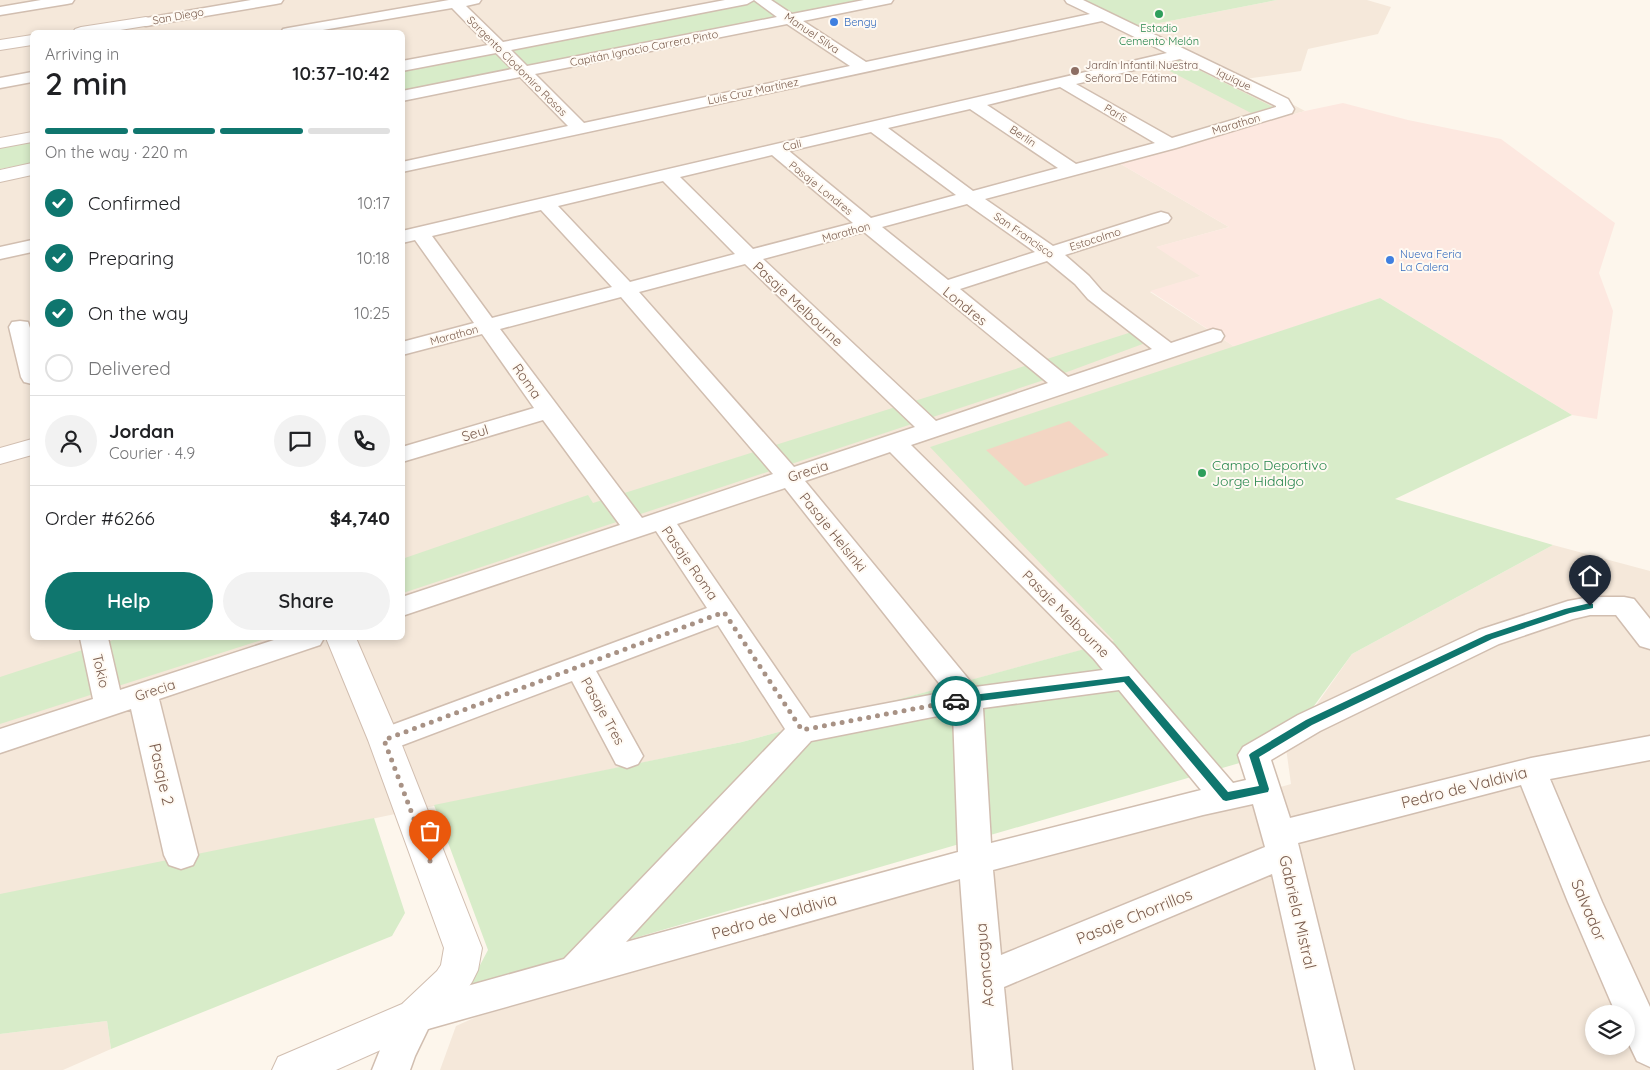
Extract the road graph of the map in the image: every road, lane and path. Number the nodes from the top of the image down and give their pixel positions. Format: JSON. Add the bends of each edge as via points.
{"nodes":[{"id":1,"x":67,"y":0,"type":"edge"},
{"id":2,"x":276,"y":0,"type":"edge"},
{"id":3,"x":474,"y":0,"type":"edge"},
{"id":4,"x":747,"y":0,"type":"edge"},
{"id":5,"x":761,"y":0,"type":"edge"},
{"id":6,"x":886,"y":0,"type":"edge"},
{"id":7,"x":1072,"y":0,"type":"edge"},
{"id":8,"x":41,"y":2,"type":"edge"},
{"id":9,"x":454,"y":3,"type":"junction"},
{"id":10,"x":0,"y":11,"type":"edge"},
{"id":11,"x":1103,"y":16,"type":"junction"},
{"id":12,"x":792,"y":19,"type":"junction"},
{"id":13,"x":149,"y":21,"type":"edge"},
{"id":14,"x":93,"y":30,"type":"edge"},
{"id":15,"x":299,"y":30,"type":"edge"},
{"id":16,"x":30,"y":40,"type":"edge"},
{"id":17,"x":0,"y":46,"type":"edge"},
{"id":18,"x":498,"y":47,"type":"junction"},
{"id":19,"x":1182,"y":54,"type":"junction"},
{"id":20,"x":405,"y":65,"type":"edge"},
{"id":21,"x":862,"y":67,"type":"junction"},
{"id":22,"x":523,"y":72,"type":"junction"},
{"id":23,"x":30,"y":77,"type":"edge"},
{"id":24,"x":1062,"y":82,"type":"junction"},
{"id":25,"x":0,"y":83,"type":"edge"},
{"id":26,"x":405,"y":95,"type":"edge"},
{"id":27,"x":973,"y":103,"type":"junction"},
{"id":28,"x":1286,"y":107,"type":"joint"},
{"id":29,"x":874,"y":126,"type":"junction"},
{"id":30,"x":580,"y":128,"type":"junction"},
{"id":31,"x":30,"y":137,"type":"edge"},
{"id":32,"x":0,"y":143,"type":"edge"},
{"id":33,"x":1170,"y":144,"type":"junction"},
{"id":34,"x":775,"y":149,"type":"junction"},
{"id":35,"x":405,"y":165,"type":"edge"},
{"id":36,"x":30,"y":169,"type":"edge"},
{"id":37,"x":1073,"y":170,"type":"junction"},
{"id":38,"x":667,"y":175,"type":"junction"},
{"id":39,"x":0,"y":176,"type":"edge"},
{"id":40,"x":970,"y":197,"type":"junction"},
{"id":41,"x":545,"y":203,"type":"junction"},
{"id":42,"x":1161,"y":218,"type":"dead end"},
{"id":43,"x":868,"y":226,"type":"junction"},
{"id":44,"x":412,"y":235,"type":"edge"},
{"id":45,"x":30,"y":246,"type":"edge"},
{"id":46,"x":0,"y":253,"type":"edge"},
{"id":47,"x":1050,"y":253,"type":"junction"},
{"id":48,"x":749,"y":257,"type":"junction"},
{"id":49,"x":943,"y":288,"type":"junction"},
{"id":50,"x":625,"y":289,"type":"junction"},
{"id":51,"x":488,"y":326,"type":"junction"},
{"id":52,"x":18,"y":328,"type":"edge"},
{"id":53,"x":1212,"y":336,"type":"dead end"},
{"id":54,"x":405,"y":348,"type":"edge"},
{"id":55,"x":1168,"y":350,"type":"junction"},
{"id":56,"x":30,"y":370,"type":"edge"},
{"id":57,"x":1064,"y":385,"type":"junction"},
{"id":58,"x":548,"y":411,"type":"junction"},
{"id":59,"x":932,"y":430,"type":"junction"},
{"id":60,"x":894,"y":442,"type":"junction"},
{"id":61,"x":30,"y":448,"type":"edge"},
{"id":62,"x":405,"y":454,"type":"edge"},
{"id":63,"x":0,"y":456,"type":"edge"},
{"id":64,"x":789,"y":477,"type":"junction"},
{"id":65,"x":649,"y":524,"type":"junction"},
{"id":66,"x":405,"y":606,"type":"edge"},
{"id":67,"x":724,"y":612,"type":"junction"},
{"id":68,"x":1650,"y":639,"type":"edge"},
{"id":69,"x":94,"y":640,"type":"edge"},
{"id":70,"x":304,"y":640,"type":"edge"},
{"id":71,"x":342,"y":640,"type":"edge"},
{"id":72,"x":579,"y":667,"type":"junction"},
{"id":73,"x":1126,"y":678,"type":"junction"},
{"id":74,"x":143,"y":694,"type":"junction"},
{"id":75,"x":968,"y":699,"type":"junction"},
{"id":76,"x":109,"y":705,"type":"junction"},
{"id":77,"x":802,"y":730,"type":"junction"},
{"id":78,"x":384,"y":740,"type":"junction"},
{"id":79,"x":0,"y":741,"type":"edge"},
{"id":80,"x":1650,"y":748,"type":"edge"},
{"id":81,"x":627,"y":756,"type":"dead end"},
{"id":82,"x":1531,"y":770,"type":"junction"},
{"id":83,"x":1264,"y":789,"type":"junction"},
{"id":84,"x":1226,"y":797,"type":"junction"},
{"id":85,"x":1282,"y":844,"type":"junction"},
{"id":86,"x":181,"y":856,"type":"dead end"},
{"id":87,"x":975,"y":860,"type":"junction"},
{"id":88,"x":575,"y":972,"type":"junction"},
{"id":89,"x":985,"y":978,"type":"junction"},
{"id":90,"x":416,"y":1016,"type":"junction"},
{"id":91,"x":1650,"y":1049,"type":"edge"},
{"id":92,"x":292,"y":1070,"type":"edge"},
{"id":93,"x":391,"y":1070,"type":"edge"},
{"id":94,"x":992,"y":1070,"type":"edge"},
{"id":95,"x":1335,"y":1070,"type":"edge"}],
"edges":[{"from":1,"to":8,"type":"street"},
{"from":2,"to":13,"type":"street","name":"San Diego"},
{"from":3,"to":9,"type":"street"},
{"from":4,"to":18,"type":"street"},
{"from":5,"to":12,"type":"street","name":"Manuel Silva"},
{"from":6,"to":12,"type":"street","name":"Capitán Ignacio Carrera Pinto"},
{"from":7,"to":11,"type":"street","name":"Iquique"},
{"from":8,"to":10,"type":"street"},
{"from":9,"to":15,"type":"street"},
{"from":9,"to":18,"type":"street","name":"Sargento Clodomiro Rosas"},
{"from":11,"to":19,"type":"street","name":"Iquique"},
{"from":11,"to":21,"type":"street","name":"Luis Cruz Martínez"},
{"from":12,"to":21,"type":"street","name":"Manuel Silva"},
{"from":12,"to":22,"type":"street","name":"Capitán Ignacio Carrera Pinto"},
{"from":13,"to":14,"type":"street","name":"San Diego"},
{"from":16,"to":17,"type":"street"},
{"from":18,"to":20,"type":"street"},
{"from":18,"to":22,"type":"street","name":"Sargento Clodomiro Rosas"},
{"from":19,"to":24,"type":"street","name":"Cali"},
{"from":19,"to":28,"type":"street","name":"Iquique"},
{"from":21,"to":30,"type":"street","name":"Luis Cruz Martínez"},
{"from":22,"to":26,"type":"street","name":"Capitán Ignacio Carrera Pinto"},
{"from":22,"to":30,"type":"street","name":"Sargento Clodomiro Rosas"},
{"from":23,"to":25,"type":"street"},
{"from":24,"to":27,"type":"street","name":"Cali"},
{"from":24,"to":33,"type":"street","name":"París"},
{"from":27,"to":29,"type":"street","name":"Cali"},
{"from":27,"to":37,"type":"street","name":"Berlín"},
{"from":28,"to":33,"type":"street","name":"Marathon","via":[[1282,111]]},
{"from":29,"to":34,"type":"street","name":"Cali"},
{"from":29,"to":40,"type":"street","name":"San Francisco"},
{"from":30,"to":35,"type":"street","name":"Luis Cruz Martínez"},
{"from":31,"to":32,"type":"street"},
{"from":33,"to":37,"type":"street","name":"Marathon"},
{"from":34,"to":38,"type":"street","name":"Cali"},
{"from":34,"to":43,"type":"street","name":"Pasaje Londres"},
{"from":36,"to":39,"type":"street"},
{"from":37,"to":40,"type":"street","name":"Marathon"},
{"from":38,"to":41,"type":"street","name":"Cali"},
{"from":38,"to":48,"type":"street","name":"Pasaje Melbourne"},
{"from":40,"to":43,"type":"street","name":"Marathon"},
{"from":40,"to":47,"type":"street","name":"San Francisco"},
{"from":41,"to":44,"type":"street","name":"Cali"},
{"from":41,"to":50,"type":"street","name":"Pasaje Helsinki"},
{"from":42,"to":47,"type":"street","name":"Estocolmo"},
{"from":43,"to":48,"type":"street","name":"Marathon"},
{"from":43,"to":49,"type":"street","name":"Londres"},
{"from":44,"to":51,"type":"street","name":"Roma"},
{"from":45,"to":46,"type":"street"},
{"from":47,"to":49,"type":"street","name":"Estocolmo"},
{"from":47,"to":55,"type":"street","name":"San Francisco","via":[[1095,295]]},
{"from":48,"to":50,"type":"street","name":"Marathon"},
{"from":48,"to":59,"type":"street","name":"Pasaje Melbourne"},
{"from":49,"to":57,"type":"street","name":"Londres"},
{"from":50,"to":51,"type":"street","name":"Marathon"},
{"from":50,"to":64,"type":"street","name":"Pasaje Helsinki"},
{"from":51,"to":54,"type":"street","name":"Marathon"},
{"from":51,"to":58,"type":"street","name":"Roma"},
{"from":52,"to":56,"type":"street"},
{"from":53,"to":55,"type":"street","name":"Grecia"},
{"from":55,"to":57,"type":"street","name":"Grecia"},
{"from":57,"to":59,"type":"street","name":"Grecia"},
{"from":58,"to":62,"type":"street","name":"Seul"},
{"from":58,"to":65,"type":"street","name":"Roma"},
{"from":59,"to":60,"type":"street","name":"Grecia"},
{"from":60,"to":64,"type":"street","name":"Grecia"},
{"from":60,"to":73,"type":"street","name":"Pasaje Melbourne","via":[[1104,652]]},
{"from":61,"to":63,"type":"street"},
{"from":64,"to":65,"type":"street","name":"Grecia"},
{"from":64,"to":75,"type":"street","name":"Pasaje Helsinki"},
{"from":65,"to":66,"type":"street","name":"Grecia"},
{"from":65,"to":67,"type":"street","name":"Pasaje Roma"},
{"from":67,"to":72,"type":"street"},
{"from":67,"to":77,"type":"street","name":"Pasaje Roma"},
{"from":68,"to":83,"type":"street","name":"Gabriela Mistral","via":[[1624,606],[1576,609],[1489,637],[1309,723],[1254,755]]},
{"from":69,"to":76,"type":"street","name":"Tokio"},
{"from":70,"to":74,"type":"street","name":"Grecia"},
{"from":71,"to":78,"type":"street"},
{"from":72,"to":78,"type":"street"},
{"from":72,"to":81,"type":"street","name":"Pasaje Tres"},
{"from":73,"to":75,"type":"street"},
{"from":73,"to":84,"type":"street","name":"Pasaje Melbourne"},
{"from":74,"to":76,"type":"street","name":"Grecia"},
{"from":74,"to":86,"type":"street","name":"Pasaje 2"},
{"from":75,"to":77,"type":"street"},
{"from":75,"to":87,"type":"street"},
{"from":76,"to":79,"type":"street","name":"Grecia"},
{"from":77,"to":88,"type":"street"},
{"from":78,"to":90,"type":"street","via":[[463,948],[459,970]]},
{"from":80,"to":82,"type":"street","name":"Pedro de Valdivia"},
{"from":82,"to":85,"type":"street","name":"Pedro de Valdivia"},
{"from":82,"to":91,"type":"street","name":"Salvador"},
{"from":83,"to":84,"type":"street","name":"Pedro de Valdivia"},
{"from":83,"to":85,"type":"street","name":"Gabriela Mistral"},
{"from":84,"to":87,"type":"street","name":"Pedro de Valdivia"},
{"from":85,"to":89,"type":"street","name":"Pasaje Chorrillos"},
{"from":85,"to":95,"type":"street","name":"Gabriela Mistral"},
{"from":87,"to":88,"type":"street","name":"Pedro de Valdivia"},
{"from":87,"to":89,"type":"street","name":"Aconcagua"},
{"from":88,"to":90,"type":"street","name":"Pedro de Valdivia"},
{"from":89,"to":94,"type":"street","name":"Aconcagua"},
{"from":90,"to":92,"type":"street","name":"Pedro de Valdivia"},
{"from":90,"to":93,"type":"street"}]}
